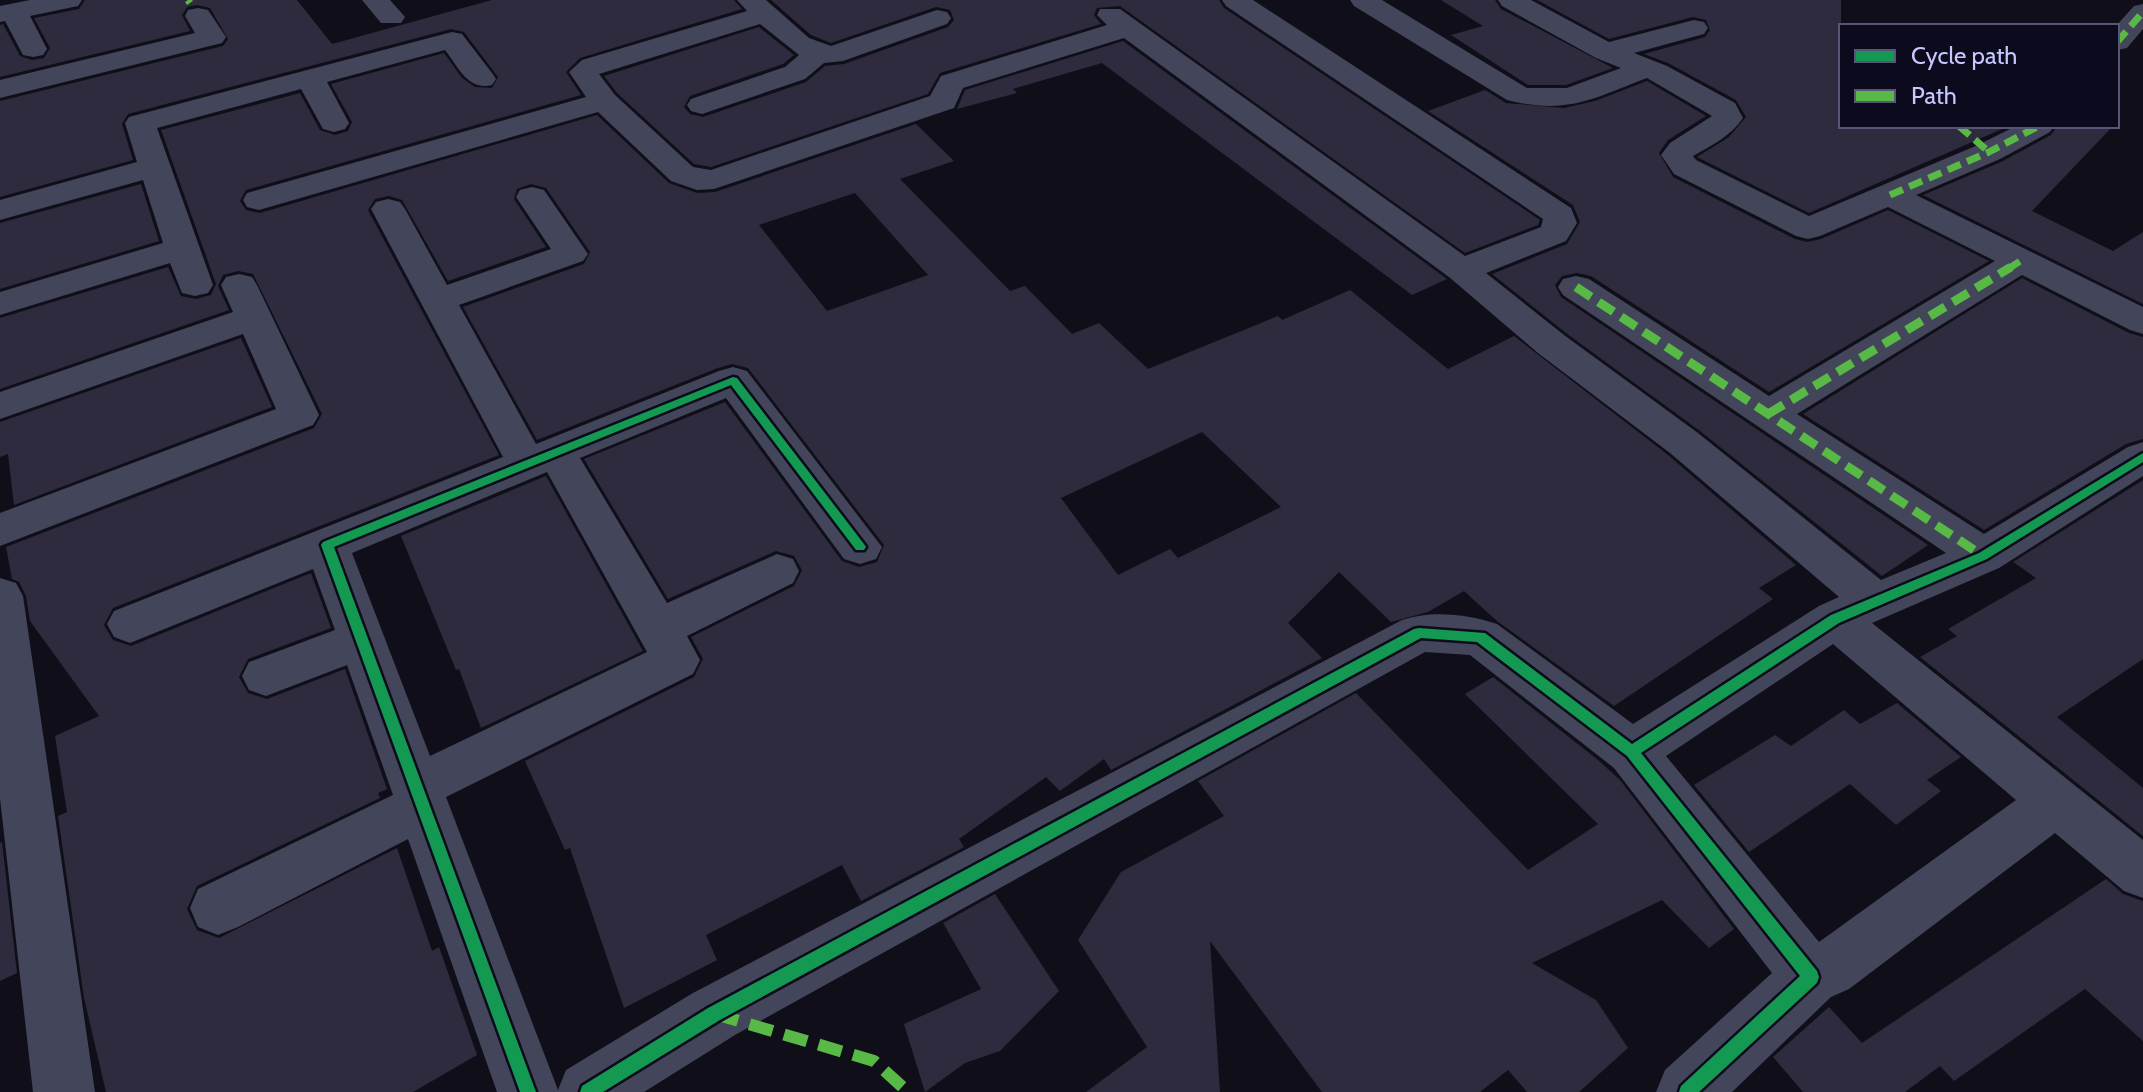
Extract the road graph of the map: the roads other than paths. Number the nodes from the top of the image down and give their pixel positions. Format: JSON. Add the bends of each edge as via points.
{"nodes":[{"id":1,"x":69,"y":0,"type":"edge"},
{"id":2,"x":911,"y":0,"type":"edge"},
{"id":3,"x":1235,"y":0,"type":"edge"},
{"id":4,"x":1363,"y":0,"type":"edge"},
{"id":5,"x":1511,"y":0,"type":"edge"},
{"id":6,"x":758,"y":7,"type":"edge"},
{"id":7,"x":2143,"y":12,"type":"edge"},
{"id":8,"x":7,"y":14,"type":"edge"},
{"id":9,"x":197,"y":14,"type":"edge"},
{"id":10,"x":1694,"y":28,"type":"dead end"},
{"id":11,"x":2119,"y":40,"type":"edge"},
{"id":12,"x":33,"y":49,"type":"dead end"},
{"id":13,"x":1606,"y":52,"type":"junction"},
{"id":14,"x":816,"y":55,"type":"junction"},
{"id":15,"x":227,"y":62,"type":"dead end"},
{"id":16,"x":1646,"y":68,"type":"junction"},
{"id":17,"x":310,"y":78,"type":"junction"},
{"id":18,"x":482,"y":79,"type":"dead end"},
{"id":19,"x":0,"y":89,"type":"edge"},
{"id":20,"x":604,"y":101,"type":"junction"},
{"id":21,"x":702,"y":105,"type":"dead end"},
{"id":22,"x":334,"y":123,"type":"dead end"},
{"id":23,"x":1961,"y":128,"type":"edge"},
{"id":24,"x":2035,"y":128,"type":"edge"},
{"id":25,"x":1989,"y":152,"type":"junction"},
{"id":26,"x":154,"y":167,"type":"junction"},
{"id":27,"x":1890,"y":195,"type":"junction"},
{"id":28,"x":532,"y":197,"type":"dead end"},
{"id":29,"x":259,"y":200,"type":"dead end"},
{"id":30,"x":388,"y":209,"type":"dead end"},
{"id":31,"x":0,"y":210,"type":"edge"},
{"id":32,"x":182,"y":248,"type":"junction"},
{"id":33,"x":2022,"y":260,"type":"junction"},
{"id":34,"x":1461,"y":270,"type":"junction"},
{"id":35,"x":195,"y":285,"type":"dead end"},
{"id":36,"x":1576,"y":287,"type":"dead end"},
{"id":37,"x":438,"y":300,"type":"junction"},
{"id":38,"x":0,"y":304,"type":"edge"},
{"id":39,"x":2143,"y":322,"type":"edge"},
{"id":40,"x":0,"y":406,"type":"edge"},
{"id":41,"x":1768,"y":414,"type":"junction"},
{"id":42,"x":2143,"y":457,"type":"edge"},
{"id":43,"x":542,"y":458,"type":"junction"},
{"id":44,"x":0,"y":530,"type":"edge"},
{"id":45,"x":327,"y":545,"type":"junction"},
{"id":46,"x":860,"y":547,"type":"dead end"},
{"id":47,"x":1983,"y":556,"type":"junction"},
{"id":48,"x":777,"y":571,"type":"dead end"},
{"id":49,"x":0,"y":596,"type":"edge"},
{"id":50,"x":1856,"y":611,"type":"junction"},
{"id":51,"x":130,"y":624,"type":"dead end"},
{"id":52,"x":657,"y":629,"type":"junction"},
{"id":53,"x":362,"y":640,"type":"junction"},
{"id":54,"x":5,"y":670,"type":"edge"},
{"id":55,"x":266,"y":676,"type":"dead end"},
{"id":56,"x":1632,"y":752,"type":"junction"},
{"id":57,"x":420,"y":796,"type":"junction"},
{"id":58,"x":2056,"y":801,"type":"junction"},
{"id":59,"x":14,"y":816,"type":"edge"},
{"id":60,"x":2143,"y":873,"type":"edge"},
{"id":61,"x":218,"y":908,"type":"dead end"},
{"id":62,"x":1811,"y":977,"type":"junction"},
{"id":63,"x":1691,"y":1091,"type":"edge"},
{"id":64,"x":64,"y":1092,"type":"edge"},
{"id":65,"x":528,"y":1092,"type":"edge"},
{"id":66,"x":588,"y":1092,"type":"edge"}],
"edges":[{"from":1,"to":8,"type":"street"},
{"from":2,"to":14,"type":"street","via":[[937,18],[833,55]]},
{"from":3,"to":34,"type":"street","via":[[1559,215],[1554,234]]},
{"from":4,"to":16,"type":"street","via":[[1517,94],[1537,100],[1559,101]]},
{"from":5,"to":13,"type":"street"},
{"from":6,"to":14,"type":"street"},
{"from":6,"to":20,"type":"street","via":[[592,66],[583,72]]},
{"from":7,"to":11,"type":"street"},
{"from":8,"to":12,"type":"street"},
{"from":9,"to":15,"type":"street"},
{"from":9,"to":19,"type":"street"},
{"from":10,"to":13,"type":"street"},
{"from":13,"to":16,"type":"street"},
{"from":14,"to":21,"type":"street","via":[[795,73]]},
{"from":16,"to":27,"type":"street","via":[[1728,114],[1713,132],[1681,150],[1677,155],[1685,167],[1808,229]]},
{"from":17,"to":18,"type":"street","via":[[452,40]]},
{"from":17,"to":22,"type":"street"},
{"from":17,"to":26,"type":"street","via":[[140,123]]},
{"from":20,"to":29,"type":"street"},
{"from":20,"to":34,"type":"street","via":[[682,174],[714,179],[943,102],[951,82],[1114,23]]},
{"from":23,"to":25,"type":"street"},
{"from":24,"to":25,"type":"street"},
{"from":25,"to":27,"type":"street"},
{"from":26,"to":31,"type":"street"},
{"from":26,"to":32,"type":"street"},
{"from":27,"to":33,"type":"street"},
{"from":28,"to":37,"type":"street","via":[[571,254]]},
{"from":30,"to":37,"type":"street"},
{"from":32,"to":35,"type":"street"},
{"from":32,"to":38,"type":"street"},
{"from":33,"to":39,"type":"street"},
{"from":33,"to":41,"type":"street"},
{"from":34,"to":50,"type":"street","via":[[1684,443]]},
{"from":36,"to":41,"type":"street"},
{"from":37,"to":43,"type":"street"},
{"from":40,"to":44,"type":"street","via":[[247,301],[299,415]]},
{"from":41,"to":47,"type":"street"},
{"from":42,"to":47,"type":"street"},
{"from":43,"to":45,"type":"street"},
{"from":43,"to":46,"type":"street","via":[[733,380]]},
{"from":43,"to":52,"type":"street"},
{"from":45,"to":51,"type":"street"},
{"from":45,"to":53,"type":"street"},
{"from":47,"to":50,"type":"street"},
{"from":48,"to":52,"type":"street"},
{"from":49,"to":54,"type":"street"},
{"from":50,"to":56,"type":"street"},
{"from":50,"to":58,"type":"street"},
{"from":52,"to":57,"type":"street","via":[[676,660]]},
{"from":53,"to":55,"type":"street"},
{"from":53,"to":57,"type":"street"},
{"from":54,"to":59,"type":"street"},
{"from":56,"to":62,"type":"street"},
{"from":56,"to":66,"type":"street","via":[[1480,637],[1419,633],[714,1014]]},
{"from":57,"to":61,"type":"street"},
{"from":57,"to":65,"type":"street"},
{"from":58,"to":60,"type":"street"},
{"from":58,"to":62,"type":"street","via":[[1829,969]]},
{"from":59,"to":64,"type":"street"},
{"from":62,"to":63,"type":"street"}]}
